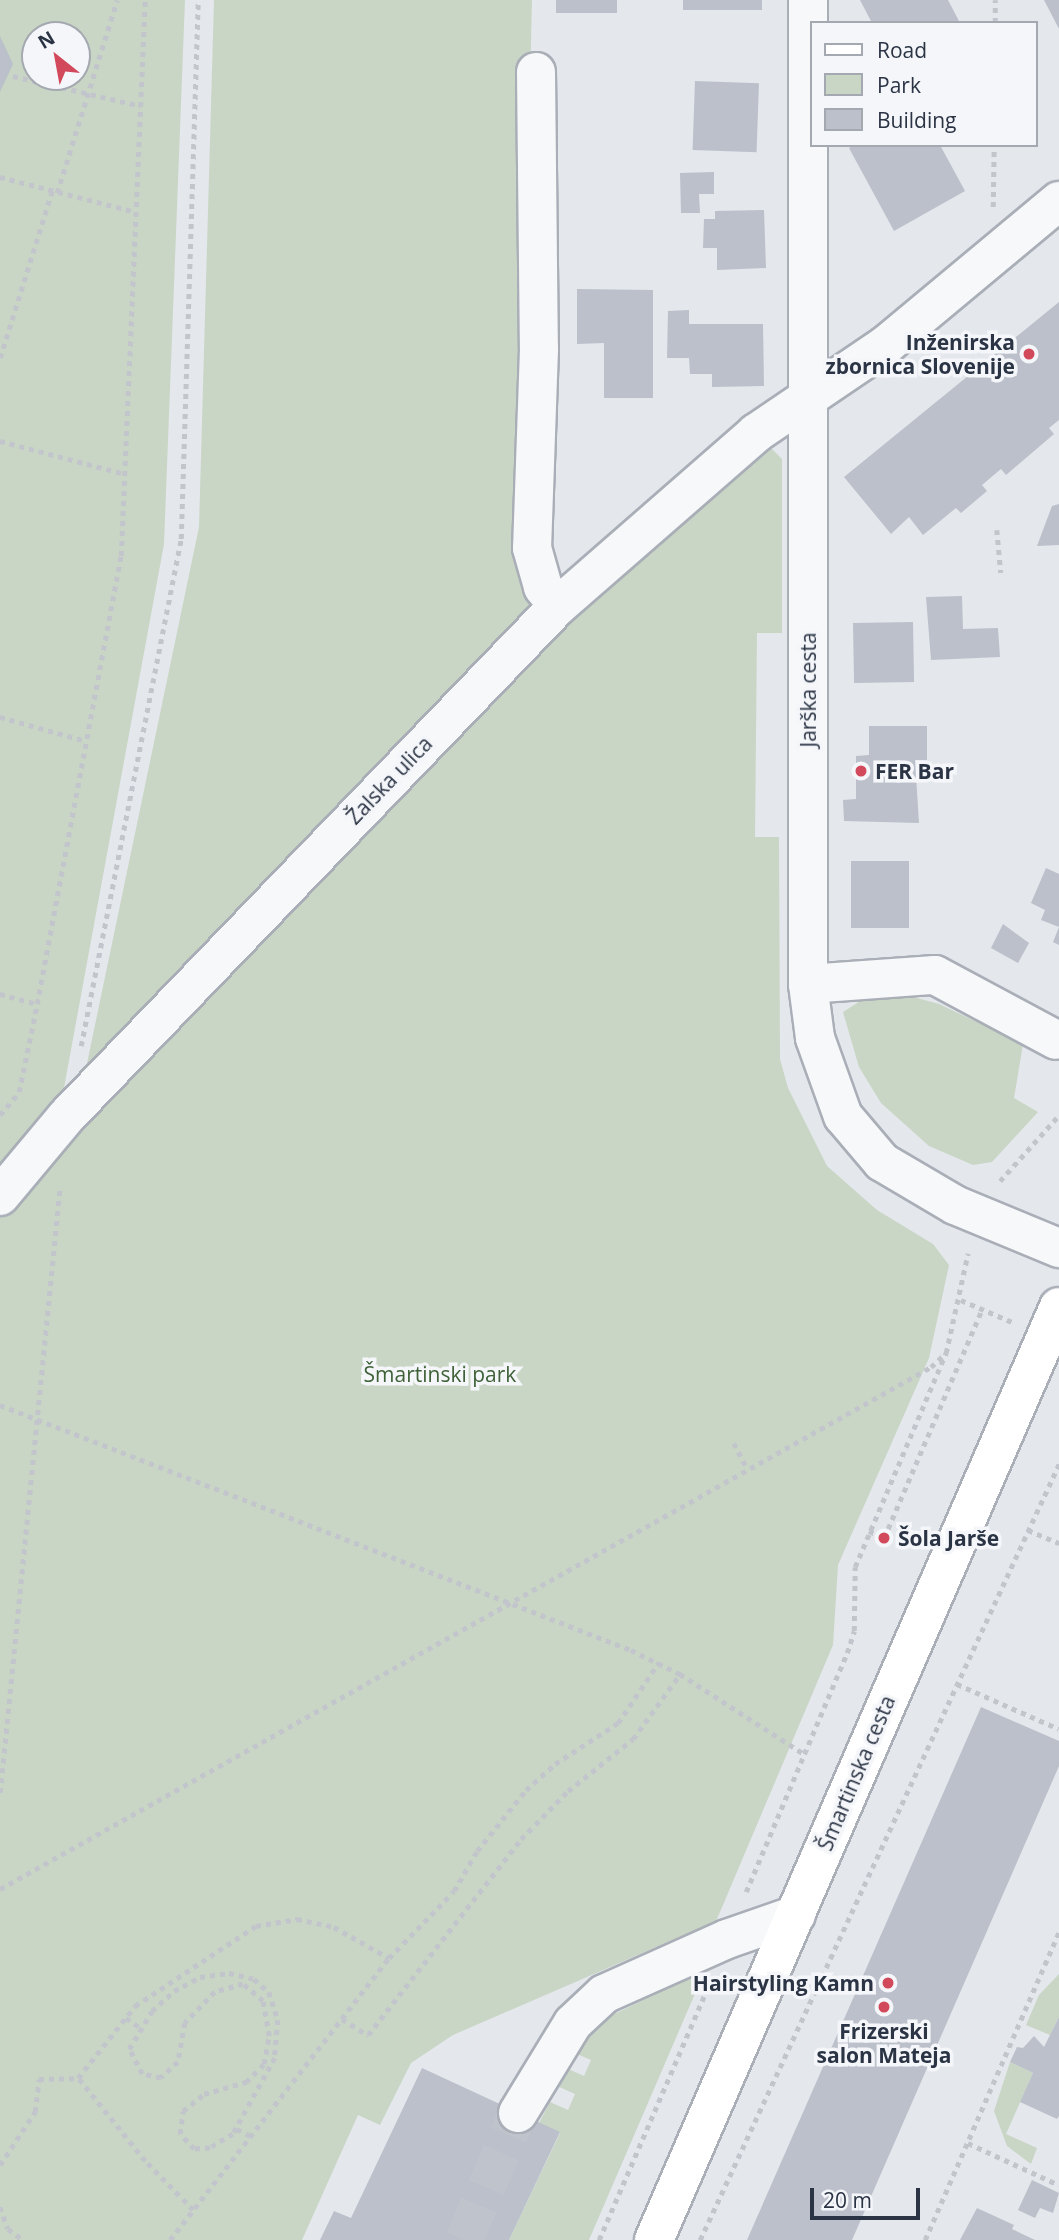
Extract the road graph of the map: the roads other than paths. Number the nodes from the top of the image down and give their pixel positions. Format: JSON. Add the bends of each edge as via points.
{"nodes":[{"id":1,"x":808,"y":0,"type":"edge"},
{"id":2,"x":536,"y":72,"type":"dead end"},
{"id":3,"x":1059,"y":201,"type":"edge"},
{"id":4,"x":807,"y":395,"type":"junction"},
{"id":5,"x":558,"y":606,"type":"junction"},
{"id":6,"x":808,"y":984,"type":"junction"},
{"id":7,"x":1056,"y":1040,"type":"dead end"},
{"id":8,"x":0,"y":1196,"type":"edge"},
{"id":9,"x":1059,"y":1248,"type":"edge"},
{"id":10,"x":1059,"y":1307,"type":"edge"},
{"id":11,"x":796,"y":1915,"type":"junction"},
{"id":12,"x":518,"y":2113,"type":"tunnel mouth"},
{"id":13,"x":654,"y":2240,"type":"edge"}],
"edges":[{"from":1,"to":4,"type":"street","name":"Jarška cesta"},
{"from":2,"to":5,"type":"street","via":[[539,349],[532,548],[543,587]]},
{"from":3,"to":4,"type":"street","name":"Žalska ulica","via":[[886,345]]},
{"from":4,"to":5,"type":"street","name":"Žalska ulica","via":[[756,433]]},
{"from":4,"to":6,"type":"street","name":"Jarška cesta"},
{"from":5,"to":8,"type":"street","name":"Žalska ulica","via":[[66,1118]]},
{"from":6,"to":7,"type":"street","via":[[935,975]]},
{"from":6,"to":9,"type":"street","name":"Jarška cesta","via":[[828,1083],[860,1141],[908,1181]]},
{"from":10,"to":11,"type":"main road","name":"Šmartinska cesta"},
{"from":11,"to":12,"type":"street","via":[[727,1939],[604,1994],[573,2023]]},
{"from":11,"to":13,"type":"main road","name":"Šmartinska cesta"}]}
